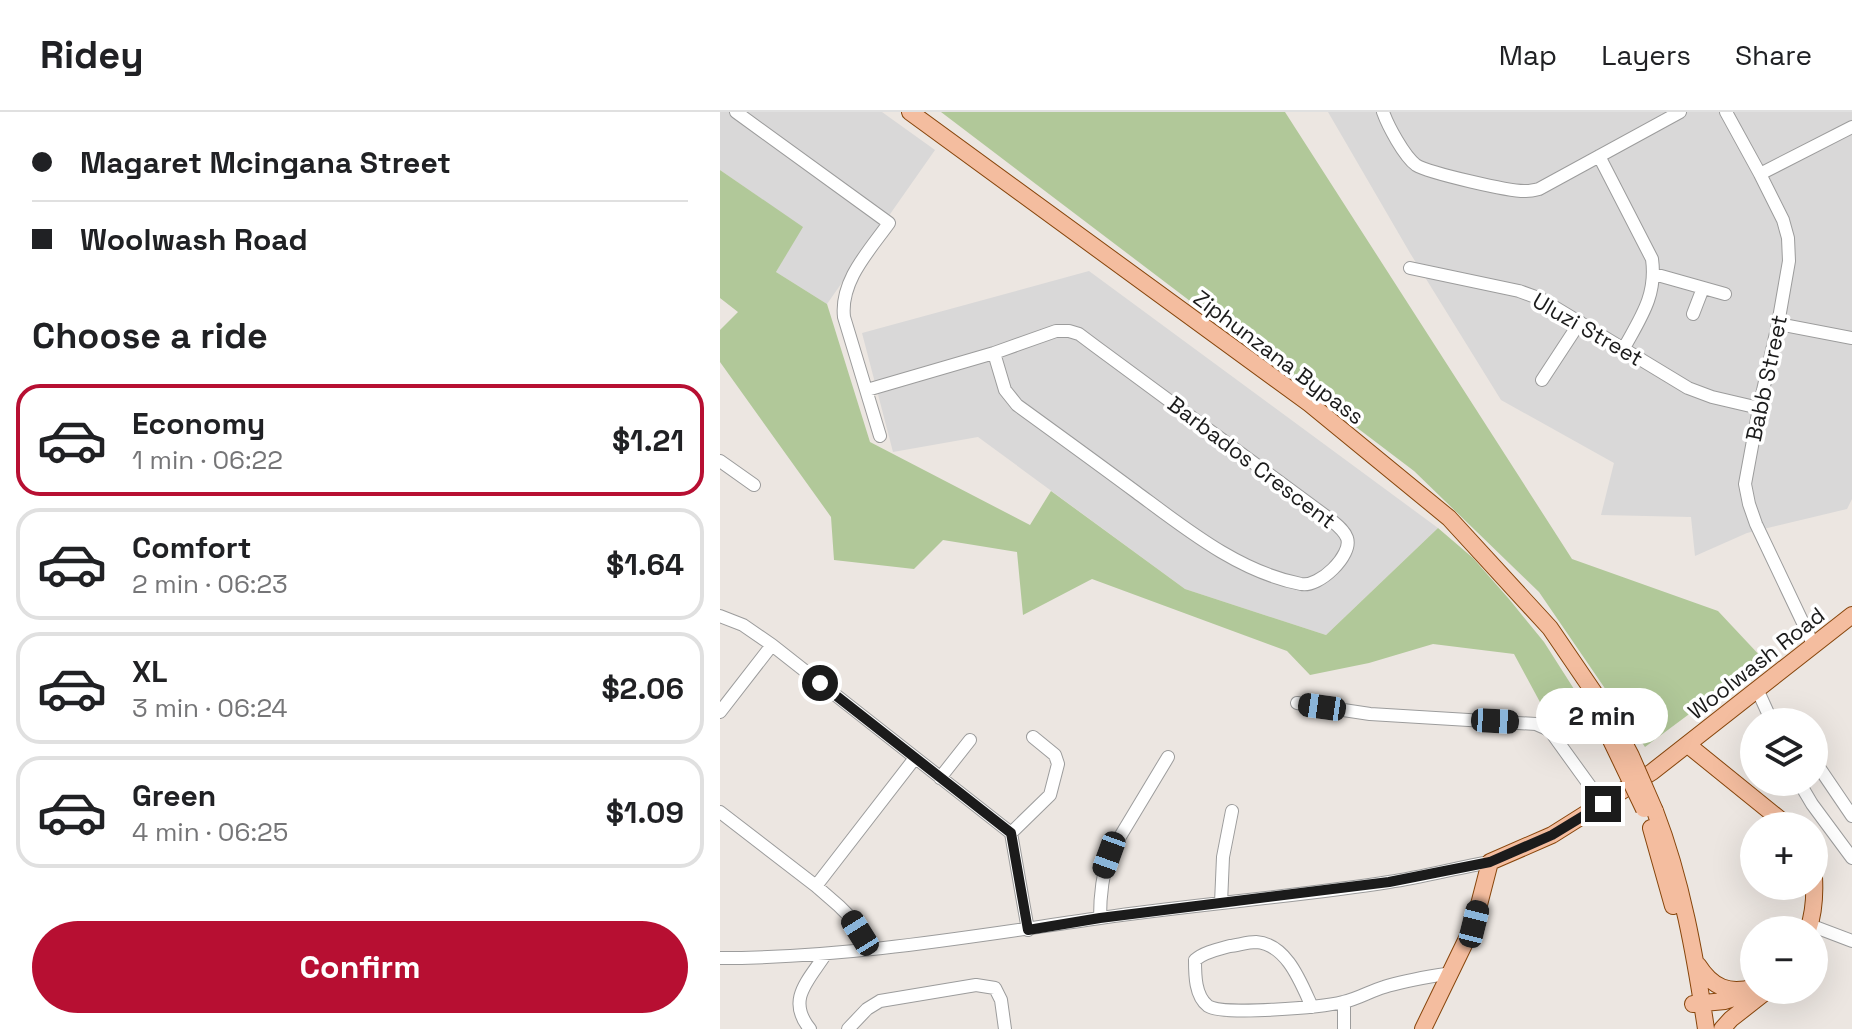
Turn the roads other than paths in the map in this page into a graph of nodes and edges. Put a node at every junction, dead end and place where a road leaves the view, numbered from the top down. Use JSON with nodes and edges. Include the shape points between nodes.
{"nodes":[{"id":1,"x":736,"y":112,"type":"edge"},
{"id":2,"x":910,"y":112,"type":"edge"},
{"id":3,"x":1383,"y":112,"type":"edge"},
{"id":4,"x":1680,"y":112,"type":"edge"},
{"id":5,"x":1726,"y":112,"type":"edge"},
{"id":6,"x":1852,"y":127,"type":"edge"},
{"id":7,"x":1599,"y":156,"type":"junction"},
{"id":8,"x":1760,"y":174,"type":"junction"},
{"id":9,"x":1410,"y":268,"type":"dead end"},
{"id":10,"x":1654,"y":274,"type":"junction"},
{"id":11,"x":1703,"y":288,"type":"junction"},
{"id":12,"x":1725,"y":294,"type":"dead end"},
{"id":13,"x":1693,"y":314,"type":"dead end"},
{"id":14,"x":1580,"y":322,"type":"junction"},
{"id":15,"x":1778,"y":324,"type":"junction"},
{"id":16,"x":1852,"y":338,"type":"edge"},
{"id":17,"x":1624,"y":348,"type":"junction"},
{"id":18,"x":994,"y":353,"type":"junction"},
{"id":19,"x":1542,"y":380,"type":"dead end"},
{"id":20,"x":867,"y":390,"type":"junction"},
{"id":21,"x":1759,"y":408,"type":"junction"},
{"id":22,"x":880,"y":436,"type":"dead end"},
{"id":23,"x":720,"y":461,"type":"edge"},
{"id":24,"x":754,"y":485,"type":"dead end"},
{"id":25,"x":1852,"y":615,"type":"edge"},
{"id":26,"x":720,"y":616,"type":"edge"},
{"id":27,"x":1813,"y":644,"type":"junction"},
{"id":28,"x":772,"y":645,"type":"junction"},
{"id":29,"x":1757,"y":689,"type":"junction"},
{"id":30,"x":1297,"y":703,"type":"dead end"},
{"id":31,"x":1766,"y":708,"type":"edge"},
{"id":32,"x":720,"y":712,"type":"edge"},
{"id":33,"x":1033,"y":737,"type":"dead end"},
{"id":34,"x":970,"y":740,"type":"dead end"},
{"id":35,"x":1688,"y":745,"type":"junction"},
{"id":36,"x":1168,"y":757,"type":"dead end"},
{"id":37,"x":915,"y":758,"type":"junction"},
{"id":38,"x":940,"y":778,"type":"junction"},
{"id":39,"x":1828,"y":781,"type":"edge"},
{"id":40,"x":1807,"y":796,"type":"edge"},
{"id":41,"x":1603,"y":804,"type":"junction"},
{"id":42,"x":1232,"y":811,"type":"dead end"},
{"id":43,"x":720,"y":812,"type":"edge"},
{"id":44,"x":1771,"y":812,"type":"edge"},
{"id":45,"x":1650,"y":813,"type":"junction"},
{"id":46,"x":1852,"y":816,"type":"edge"},
{"id":47,"x":1011,"y":833,"type":"junction"},
{"id":48,"x":1852,"y":858,"type":"edge"},
{"id":49,"x":1490,"y":862,"type":"junction"},
{"id":50,"x":816,"y":886,"type":"junction"},
{"id":51,"x":1221,"y":903,"type":"junction"},
{"id":52,"x":1100,"y":918,"type":"junction"},
{"id":53,"x":1028,"y":930,"type":"junction"},
{"id":54,"x":1828,"y":933,"type":"edge"},
{"id":55,"x":1852,"y":941,"type":"edge"},
{"id":56,"x":1692,"y":948,"type":"junction"},
{"id":57,"x":867,"y":949,"type":"junction"},
{"id":58,"x":825,"y":955,"type":"junction"},
{"id":59,"x":720,"y":958,"type":"edge"},
{"id":60,"x":1451,"y":973,"type":"junction"},
{"id":61,"x":1740,"y":990,"type":"edge"},
{"id":62,"x":1740,"y":997,"type":"edge"},
{"id":63,"x":1344,"y":1002,"type":"junction"},
{"id":64,"x":1698,"y":1003,"type":"junction"},
{"id":65,"x":1750,"y":1004,"type":"edge"},
{"id":66,"x":1312,"y":1007,"type":"junction"},
{"id":67,"x":810,"y":1029,"type":"edge"},
{"id":68,"x":848,"y":1029,"type":"edge"},
{"id":69,"x":1005,"y":1029,"type":"edge"},
{"id":70,"x":1344,"y":1029,"type":"edge"},
{"id":71,"x":1423,"y":1029,"type":"edge"},
{"id":72,"x":1696,"y":1029,"type":"edge"},
{"id":73,"x":1706,"y":1029,"type":"edge"},
{"id":74,"x":1722,"y":1029,"type":"edge"}],
"edges":[{"from":1,"to":20,"type":"street","via":[[889,223],[855,272],[843,304]]},
{"from":2,"to":45,"type":"main road","name":"Ziphunzana Bypass","bridge":true,"via":[[1310,404],[1449,518],[1550,628],[1606,718]]},
{"from":3,"to":7,"type":"street","via":[[1414,164],[1507,189],[1539,189]]},
{"from":4,"to":7,"type":"street"},
{"from":5,"to":8,"type":"street","name":"Babb Street"},
{"from":6,"to":8,"type":"street"},
{"from":7,"to":10,"type":"street","via":[[1647,246]]},
{"from":8,"to":15,"type":"street","name":"Babb Street","via":[[1788,238]]},
{"from":9,"to":14,"type":"street","name":"Uluzi Street","via":[[1519,291]]},
{"from":10,"to":11,"type":"street"},
{"from":10,"to":17,"type":"street","via":[[1649,301]]},
{"from":11,"to":12,"type":"street"},
{"from":11,"to":13,"type":"street"},
{"from":14,"to":17,"type":"street","name":"Uluzi Street"},
{"from":14,"to":19,"type":"street"},
{"from":15,"to":16,"type":"street"},
{"from":15,"to":21,"type":"street","name":"Babb Street"},
{"from":17,"to":21,"type":"street","name":"Uluzi Street","via":[[1688,388]]},
{"from":18,"to":18,"type":"street","name":"Barbados Crescent","via":[[1056,331],[1079,334],[1331,520],[1344,532],[1348,548],[1323,578],[1304,585],[1228,557],[1017,405],[1005,390]]},
{"from":18,"to":20,"type":"street","name":"Barbados Crescent"},
{"from":20,"to":22,"type":"street"},
{"from":21,"to":27,"type":"street","name":"Babb Street","via":[[1745,484],[1749,504]]},
{"from":23,"to":24,"type":"street"},
{"from":25,"to":27,"type":"main road","name":"Woolwash Road"},
{"from":26,"to":28,"type":"street"},
{"from":27,"to":29,"type":"main road","name":"Woolwash Road"},
{"from":28,"to":32,"type":"street"},
{"from":28,"to":37,"type":"street"},
{"from":29,"to":31,"type":"street"},
{"from":29,"to":35,"type":"main road","name":"Woolwash Road"},
{"from":30,"to":41,"type":"street","via":[[1370,714],[1536,724],[1551,732]]},
{"from":33,"to":47,"type":"street","via":[[1058,764],[1050,795]]},
{"from":34,"to":38,"type":"street"},
{"from":35,"to":41,"type":"main road","name":"Woolwash Road"},
{"from":35,"to":44,"type":"main road","name":"Woolwash Road"},
{"from":36,"to":52,"type":"street","via":[[1109,855]]},
{"from":37,"to":38,"type":"street"},
{"from":37,"to":50,"type":"street"},
{"from":38,"to":47,"type":"street"},
{"from":39,"to":46,"type":"street"},
{"from":40,"to":48,"type":"street"},
{"from":41,"to":49,"type":"main road","name":"Woolwash Road","via":[[1552,835]]},
{"from":42,"to":51,"type":"street"},
{"from":43,"to":50,"type":"street"},
{"from":45,"to":56,"type":"main road","via":[[1668,845]]},
{"from":45,"to":64,"type":"main road"},
{"from":47,"to":53,"type":"street"},
{"from":49,"to":51,"type":"street","via":[[1389,882]]},
{"from":49,"to":60,"type":"main road","via":[[1474,924]]},
{"from":50,"to":57,"type":"street","via":[[851,918]]},
{"from":51,"to":52,"type":"street"},
{"from":52,"to":53,"type":"street"},
{"from":53,"to":57,"type":"street"},
{"from":54,"to":55,"type":"street"},
{"from":56,"to":61,"type":"main road","via":[[1712,983]]},
{"from":56,"to":64,"type":"main road"},
{"from":57,"to":58,"type":"street"},
{"from":58,"to":59,"type":"street"},
{"from":58,"to":67,"type":"street","via":[[798,1002]]},
{"from":60,"to":63,"type":"street"},
{"from":60,"to":71,"type":"main road"},
{"from":62,"to":64,"type":"main road"},
{"from":63,"to":66,"type":"street"},
{"from":63,"to":70,"type":"street"},
{"from":64,"to":72,"type":"main road"},
{"from":64,"to":73,"type":"main road"},
{"from":65,"to":74,"type":"main road"},
{"from":66,"to":66,"type":"street","via":[[1216,1010],[1202,1000],[1195,960],[1257,942],[1289,961]]},
{"from":68,"to":69,"type":"street","via":[[880,1001],[976,985],[999,993]]}]}
